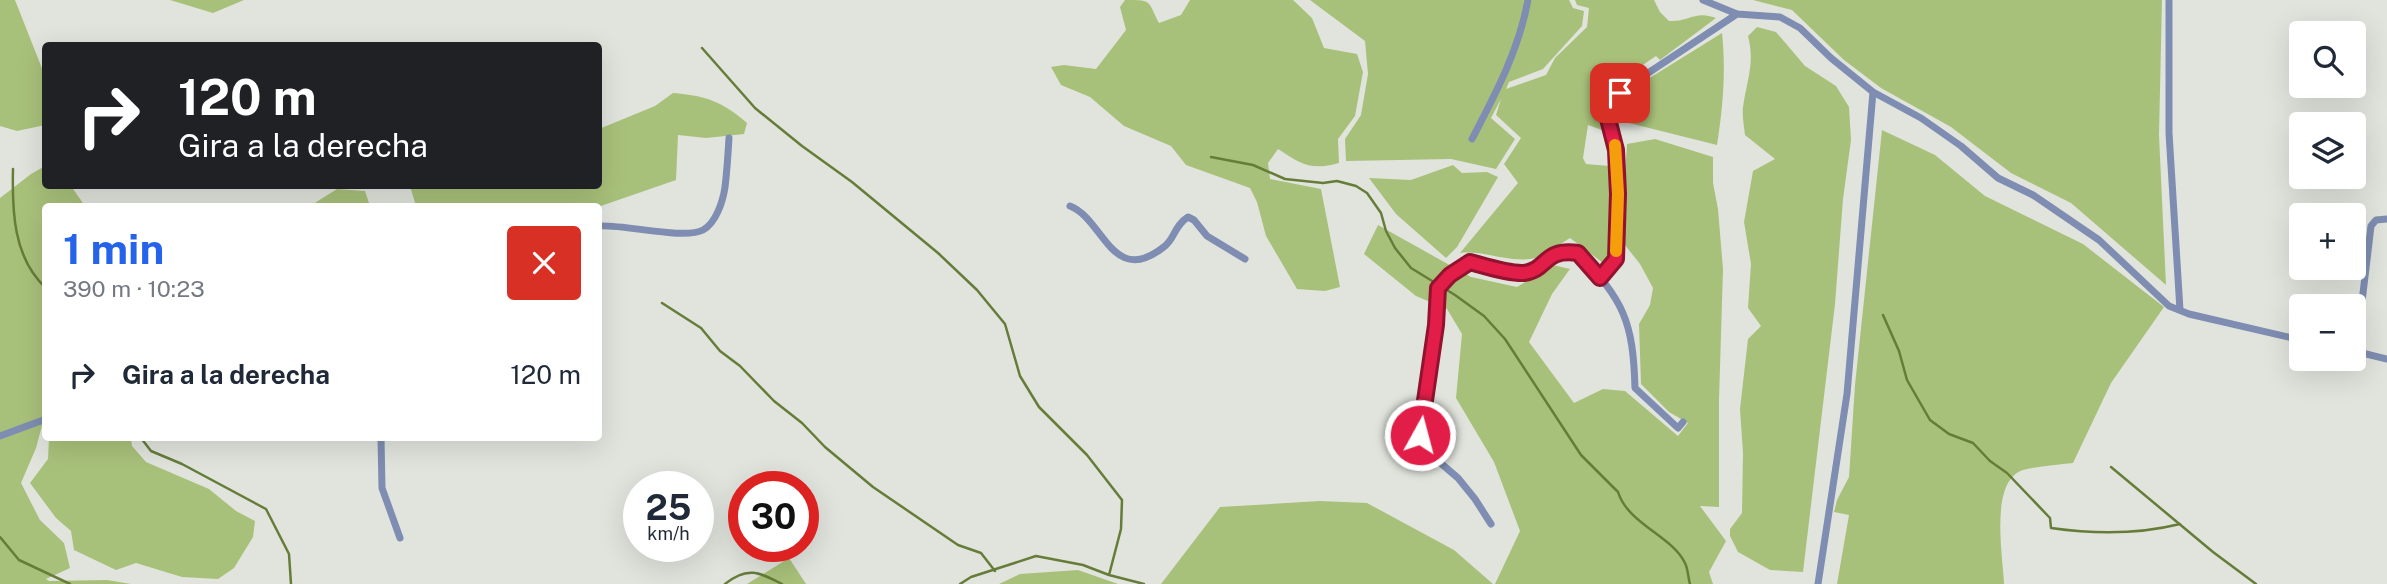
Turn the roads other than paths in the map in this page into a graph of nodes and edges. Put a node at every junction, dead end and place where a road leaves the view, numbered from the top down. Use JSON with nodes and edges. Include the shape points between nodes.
{"nodes":[{"id":1,"x":1528,"y":0,"type":"edge"},
{"id":2,"x":1703,"y":0,"type":"edge"},
{"id":3,"x":2169,"y":0,"type":"edge"},
{"id":4,"x":1737,"y":14,"type":"junction"},
{"id":5,"x":1873,"y":92,"type":"junction"},
{"id":6,"x":729,"y":138,"type":"dead end"},
{"id":7,"x":1472,"y":139,"type":"dead end"},
{"id":8,"x":1070,"y":206,"type":"dead end"},
{"id":9,"x":2387,"y":219,"type":"edge"},
{"id":10,"x":602,"y":226,"type":"edge"},
{"id":11,"x":1245,"y":259,"type":"dead end"},
{"id":12,"x":1600,"y":278,"type":"junction"},
{"id":13,"x":2362,"y":294,"type":"edge"},
{"id":14,"x":2179,"y":310,"type":"junction"},
{"id":15,"x":2289,"y":337,"type":"edge"},
{"id":16,"x":2366,"y":354,"type":"edge"},
{"id":17,"x":2387,"y":359,"type":"edge"},
{"id":18,"x":42,"y":420,"type":"edge"},
{"id":19,"x":1683,"y":422,"type":"dead end"},
{"id":20,"x":0,"y":436,"type":"edge"},
{"id":21,"x":381,"y":441,"type":"edge"},
{"id":22,"x":1491,"y":524,"type":"dead end"},
{"id":23,"x":400,"y":538,"type":"dead end"},
{"id":24,"x":1818,"y":584,"type":"edge"}],
"edges":[{"from":1,"to":7,"type":"street","via":[[1503,79]]},
{"from":2,"to":4,"type":"street"},
{"from":3,"to":14,"type":"street","via":[[2169,133]]},
{"from":4,"to":5,"type":"street","via":[[1780,17],[1800,28]]},
{"from":4,"to":12,"type":"street","via":[[1630,85],[1610,107],[1608,125],[1616,150],[1618,194],[1616,259]]},
{"from":5,"to":14,"type":"street","via":[[1921,118],[1998,178],[2033,195],[2099,240],[2169,306]]},
{"from":5,"to":24,"type":"street","via":[[1847,394]]},
{"from":6,"to":10,"type":"street","via":[[722,199],[703,230],[682,233]]},
{"from":8,"to":11,"type":"street","via":[[1081,210],[1108,246],[1123,257],[1141,259],[1166,245],[1188,217],[1207,236]]},
{"from":9,"to":13,"type":"street","via":[[2371,226]]},
{"from":12,"to":19,"type":"street","via":[[1630,330],[1635,388],[1670,423],[1678,428]]},
{"from":12,"to":22,"type":"street","via":[[1578,253],[1564,251],[1524,273],[1470,262],[1438,288],[1420,435]]},
{"from":14,"to":15,"type":"street"},
{"from":16,"to":17,"type":"street"},
{"from":18,"to":20,"type":"street"},
{"from":21,"to":23,"type":"street","via":[[382,488]]}]}
